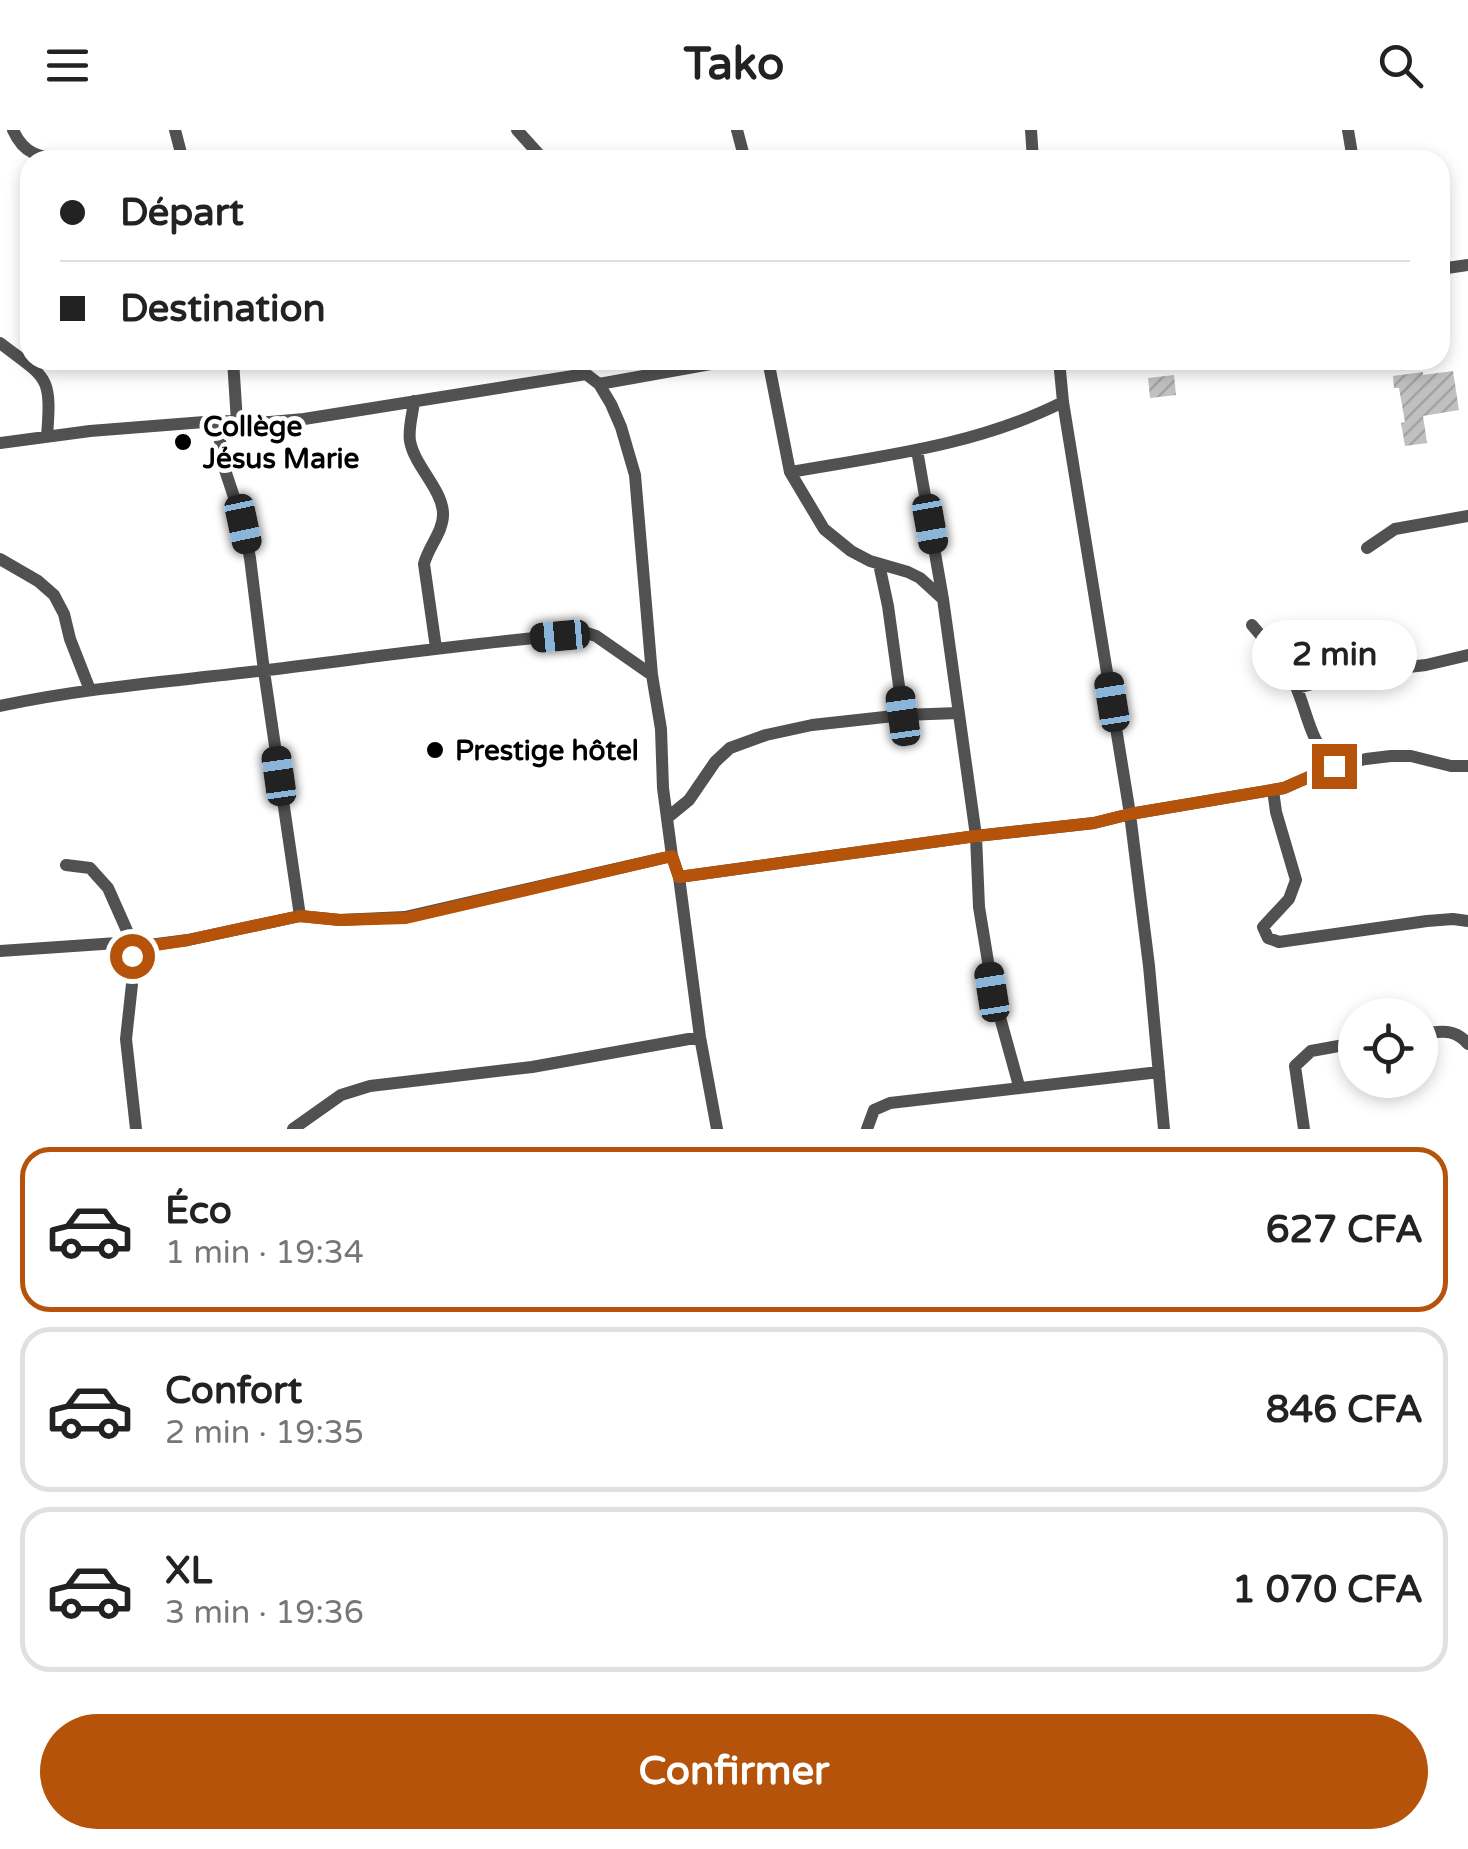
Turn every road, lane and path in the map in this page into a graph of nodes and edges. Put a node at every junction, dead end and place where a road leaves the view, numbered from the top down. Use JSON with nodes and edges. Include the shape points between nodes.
{"nodes":[{"id":1,"x":13,"y":130,"type":"edge"},
{"id":2,"x":517,"y":130,"type":"edge"},
{"id":3,"x":28,"y":150,"type":"edge"},
{"id":4,"x":535,"y":150,"type":"edge"},
{"id":5,"x":0,"y":343,"type":"edge"},
{"id":6,"x":20,"y":358,"type":"edge"},
{"id":7,"x":35,"y":370,"type":"edge"},
{"id":8,"x":233,"y":370,"type":"edge"},
{"id":9,"x":569,"y":370,"type":"edge"},
{"id":10,"x":587,"y":370,"type":"edge"},
{"id":11,"x":677,"y":370,"type":"edge"},
{"id":12,"x":770,"y":370,"type":"edge"},
{"id":13,"x":1060,"y":370,"type":"edge"},
{"id":14,"x":599,"y":384,"type":"junction"},
{"id":15,"x":414,"y":401,"type":"junction"},
{"id":16,"x":1063,"y":402,"type":"junction"},
{"id":17,"x":218,"y":421,"type":"junction"},
{"id":18,"x":236,"y":422,"type":"junction"},
{"id":19,"x":47,"y":436,"type":"junction"},
{"id":20,"x":0,"y":443,"type":"edge"},
{"id":21,"x":917,"y":450,"type":"junction"},
{"id":22,"x":790,"y":472,"type":"junction"},
{"id":23,"x":1468,"y":516,"type":"edge"},
{"id":24,"x":1368,"y":548,"type":"dead end"},
{"id":25,"x":0,"y":558,"type":"edge"},
{"id":26,"x":879,"y":564,"type":"junction"},
{"id":27,"x":943,"y":599,"type":"junction"},
{"id":28,"x":1252,"y":625,"type":"dead end"},
{"id":29,"x":436,"y":648,"type":"junction"},
{"id":30,"x":1468,"y":654,"type":"edge"},
{"id":31,"x":264,"y":671,"type":"junction"},
{"id":32,"x":652,"y":675,"type":"junction"},
{"id":33,"x":1297,"y":688,"type":"junction"},
{"id":34,"x":90,"y":690,"type":"junction"},
{"id":35,"x":0,"y":706,"type":"edge"},
{"id":36,"x":958,"y":712,"type":"junction"},
{"id":37,"x":903,"y":716,"type":"junction"},
{"id":38,"x":1334,"y":766,"type":"junction"},
{"id":39,"x":1468,"y":766,"type":"edge"},
{"id":40,"x":1273,"y":790,"type":"junction"},
{"id":41,"x":1130,"y":814,"type":"junction"},
{"id":42,"x":667,"y":818,"type":"junction"},
{"id":43,"x":976,"y":836,"type":"junction"},
{"id":44,"x":672,"y":856,"type":"junction"},
{"id":45,"x":66,"y":865,"type":"dead end"},
{"id":46,"x":679,"y":877,"type":"junction"},
{"id":47,"x":300,"y":916,"type":"junction"},
{"id":48,"x":1468,"y":921,"type":"edge"},
{"id":49,"x":132,"y":942,"type":"junction"},
{"id":50,"x":0,"y":951,"type":"edge"},
{"id":51,"x":1438,"y":1032,"type":"edge"},
{"id":52,"x":700,"y":1037,"type":"junction"},
{"id":53,"x":1468,"y":1044,"type":"edge"},
{"id":54,"x":1338,"y":1046,"type":"edge"},
{"id":55,"x":1159,"y":1072,"type":"junction"},
{"id":56,"x":1019,"y":1086,"type":"junction"},
{"id":57,"x":136,"y":1129,"type":"edge"},
{"id":58,"x":293,"y":1129,"type":"edge"},
{"id":59,"x":717,"y":1129,"type":"edge"},
{"id":60,"x":867,"y":1129,"type":"edge"},
{"id":61,"x":1164,"y":1129,"type":"edge"},
{"id":62,"x":1304,"y":1129,"type":"edge"}],
"edges":[{"from":1,"to":3,"type":"street"},
{"from":2,"to":4,"type":"street"},
{"from":5,"to":6,"type":"street"},
{"from":7,"to":19,"type":"street","via":[[50,402]]},
{"from":8,"to":18,"type":"street"},
{"from":9,"to":15,"type":"street"},
{"from":10,"to":14,"type":"street"},
{"from":11,"to":14,"type":"street"},
{"from":12,"to":22,"type":"street"},
{"from":13,"to":16,"type":"street"},
{"from":14,"to":32,"type":"street","via":[[635,475]]},
{"from":15,"to":18,"type":"street"},
{"from":15,"to":29,"type":"street","via":[[411,444],[444,515],[424,564]]},
{"from":16,"to":21,"type":"street","via":[[1000,430]]},
{"from":16,"to":41,"type":"street"},
{"from":17,"to":18,"type":"street"},
{"from":17,"to":19,"type":"street"},
{"from":17,"to":31,"type":"street","via":[[250,558]]},
{"from":19,"to":20,"type":"street"},
{"from":21,"to":22,"type":"street"},
{"from":21,"to":27,"type":"street"},
{"from":22,"to":26,"type":"street","via":[[824,528]]},
{"from":23,"to":24,"type":"street","via":[[1395,529]]},
{"from":25,"to":34,"type":"street","via":[[54,595]]},
{"from":26,"to":27,"type":"street","via":[[920,578]]},
{"from":26,"to":37,"type":"street"},
{"from":27,"to":36,"type":"street"},
{"from":28,"to":33,"type":"street"},
{"from":29,"to":31,"type":"street"},
{"from":29,"to":32,"type":"street","via":[[588,634]]},
{"from":30,"to":33,"type":"street"},
{"from":31,"to":34,"type":"street"},
{"from":31,"to":47,"type":"street"},
{"from":32,"to":42,"type":"street"},
{"from":33,"to":38,"type":"street","via":[[1311,733]]},
{"from":34,"to":35,"type":"street"},
{"from":36,"to":37,"type":"street"},
{"from":36,"to":43,"type":"street"},
{"from":37,"to":42,"type":"street","via":[[812,725],[730,748]]},
{"from":38,"to":39,"type":"street","via":[[1391,756]]},
{"from":38,"to":40,"type":"street"},
{"from":40,"to":41,"type":"street"},
{"from":40,"to":48,"type":"street","via":[[1296,880],[1263,927],[1268,938]]},
{"from":41,"to":43,"type":"street"},
{"from":41,"to":55,"type":"street"},
{"from":42,"to":44,"type":"street"},
{"from":43,"to":46,"type":"street"},
{"from":43,"to":56,"type":"street","via":[[992,992]]},
{"from":44,"to":46,"type":"street"},
{"from":44,"to":47,"type":"street","via":[[406,918]]},
{"from":45,"to":49,"type":"street","via":[[90,868],[108,888]]},
{"from":46,"to":52,"type":"street"},
{"from":47,"to":49,"type":"street","via":[[188,940]]},
{"from":49,"to":50,"type":"street"},
{"from":49,"to":57,"type":"street","via":[[126,1039]]},
{"from":51,"to":53,"type":"street","via":[[1459,1034]]},
{"from":52,"to":58,"type":"street","via":[[370,1086],[341,1095]]},
{"from":52,"to":59,"type":"street"},
{"from":54,"to":62,"type":"street","via":[[1311,1051],[1294,1066]]},
{"from":55,"to":56,"type":"street"},
{"from":55,"to":61,"type":"street"},
{"from":56,"to":60,"type":"street","via":[[890,1103],[874,1110]]}]}
